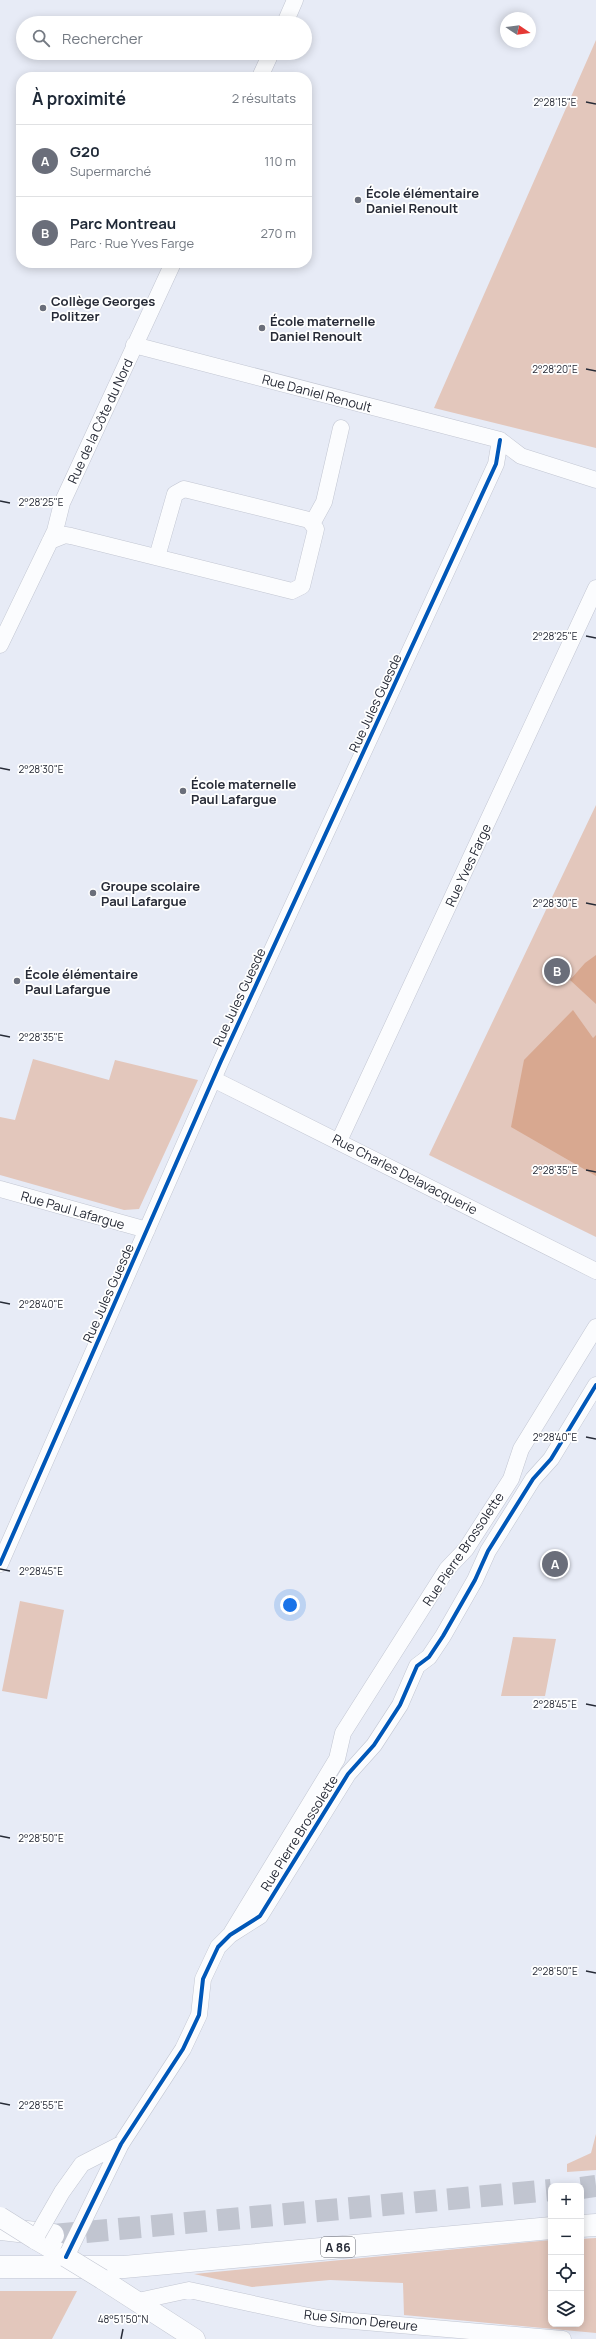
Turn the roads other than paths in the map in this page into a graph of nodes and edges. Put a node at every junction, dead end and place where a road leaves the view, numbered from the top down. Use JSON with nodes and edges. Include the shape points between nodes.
{"nodes":[{"id":1,"x":296,"y":0,"type":"edge"},
{"id":2,"x":288,"y":16,"type":"edge"},
{"id":3,"x":268,"y":60,"type":"edge"},
{"id":4,"x":262,"y":72,"type":"edge"},
{"id":5,"x":171,"y":268,"type":"edge"},
{"id":6,"x":134,"y":345,"type":"junction"},
{"id":7,"x":341,"y":428,"type":"dead end"},
{"id":8,"x":500,"y":440,"type":"junction"},
{"id":9,"x":596,"y":480,"type":"edge"},
{"id":10,"x":312,"y":524,"type":"junction"},
{"id":11,"x":50,"y":542,"type":"junction"},
{"id":12,"x":157,"y":557,"type":"junction"},
{"id":13,"x":596,"y":588,"type":"edge"},
{"id":14,"x":5,"y":621,"type":"edge"},
{"id":15,"x":0,"y":645,"type":"edge"},
{"id":16,"x":213,"y":1079,"type":"junction"},
{"id":17,"x":339,"y":1141,"type":"junction"},
{"id":18,"x":0,"y":1189,"type":"edge"},
{"id":19,"x":147,"y":1230,"type":"junction"},
{"id":20,"x":596,"y":1271,"type":"edge"},
{"id":21,"x":596,"y":1326,"type":"edge"},
{"id":22,"x":596,"y":1385,"type":"edge"},
{"id":23,"x":0,"y":1564,"type":"edge"},
{"id":24,"x":400,"y":1645,"type":"junction"},
{"id":25,"x":417,"y":1666,"type":"junction"},
{"id":26,"x":230,"y":1935,"type":"junction"},
{"id":27,"x":121,"y":2144,"type":"junction"},
{"id":28,"x":0,"y":2216,"type":"edge"},
{"id":29,"x":596,"y":2225,"type":"edge"},
{"id":30,"x":584,"y":2226,"type":"edge"},
{"id":31,"x":548,"y":2228,"type":"edge"},
{"id":32,"x":0,"y":2229,"type":"edge"},
{"id":33,"x":0,"y":2236,"type":"edge"},
{"id":34,"x":44,"y":2237,"type":"junction"},
{"id":35,"x":66,"y":2257,"type":"junction"},
{"id":36,"x":0,"y":2267,"type":"edge"},
{"id":37,"x":138,"y":2301,"type":"junction"},
{"id":38,"x":195,"y":2339,"type":"edge"},
{"id":39,"x":563,"y":2339,"type":"edge"}],
"edges":[{"from":1,"to":2,"type":"street"},
{"from":3,"to":4,"type":"street"},
{"from":5,"to":6,"type":"street","name":"Rue de la Côte du Nord"},
{"from":6,"to":8,"type":"street","name":"Rue Daniel Renoult"},
{"from":6,"to":11,"type":"street","name":"Rue de la Côte du Nord","via":[[62,503]]},
{"from":7,"to":10,"type":"street","via":[[324,502]]},
{"from":8,"to":9,"type":"street","via":[[521,456]]},
{"from":8,"to":16,"type":"street","name":"Rue Jules Guesde","via":[[496,464]]},
{"from":10,"to":12,"type":"street","via":[[309,520],[184,489],[175,494]]},
{"from":10,"to":12,"type":"street","via":[[316,529],[302,586],[292,591]]},
{"from":11,"to":12,"type":"street","via":[[64,535]]},
{"from":11,"to":14,"type":"street","name":"Rue de la Côte du Nord"},
{"from":13,"to":17,"type":"street","name":"Rue Yves Farge"},
{"from":14,"to":15,"type":"street","name":"Rue de la Côte du Nord"},
{"from":16,"to":17,"type":"street","name":"Rue Charles Delavacquerie"},
{"from":16,"to":19,"type":"street","name":"Rue Jules Guesde"},
{"from":17,"to":20,"type":"street","name":"Rue Charles Delavacquerie"},
{"from":18,"to":19,"type":"street","name":"Rue Paul Lafargue"},
{"from":19,"to":23,"type":"street","name":"Rue Jules Guesde"},
{"from":21,"to":24,"type":"street","name":"Rue Pierre Brossolette","via":[[521,1450],[511,1479],[466,1549],[447,1569]]},
{"from":22,"to":25,"type":"street","name":"Rue Pierre Brossolette","via":[[551,1458],[533,1479],[488,1551],[475,1580],[443,1636],[438,1658],[432,1664]]},
{"from":24,"to":25,"type":"street","via":[[403,1656]]},
{"from":24,"to":26,"type":"street","name":"Rue Pierre Brossolette","via":[[343,1734],[337,1759]]},
{"from":25,"to":26,"type":"street","name":"Rue Pierre Brossolette","via":[[407,1692],[374,1746],[348,1774],[260,1916]]},
{"from":26,"to":27,"type":"street","name":"Rue Pierre Brossolette","via":[[210,1960],[203,1979],[199,2015],[183,2049]]},
{"from":27,"to":34,"type":"street","name":"Rue Pierre Brossolette","bridge":true,"via":[[82,2164],[62,2192]]},
{"from":27,"to":35,"type":"street","name":"Rue Pierre Brossolette","bridge":true},
{"from":28,"to":34,"type":"street","bridge":true},
{"from":29,"to":30,"type":"highway"},
{"from":31,"to":36,"type":"highway","number":"A 86","via":[[124,2267]]},
{"from":32,"to":34,"type":"highway"},
{"from":33,"to":34,"type":"highway"},
{"from":34,"to":35,"type":"street"},
{"from":35,"to":37,"type":"street","bridge":true},
{"from":37,"to":38,"type":"street"},
{"from":37,"to":39,"type":"street","name":"Rue Simon Dereure","via":[[188,2290],[318,2318]]}]}
